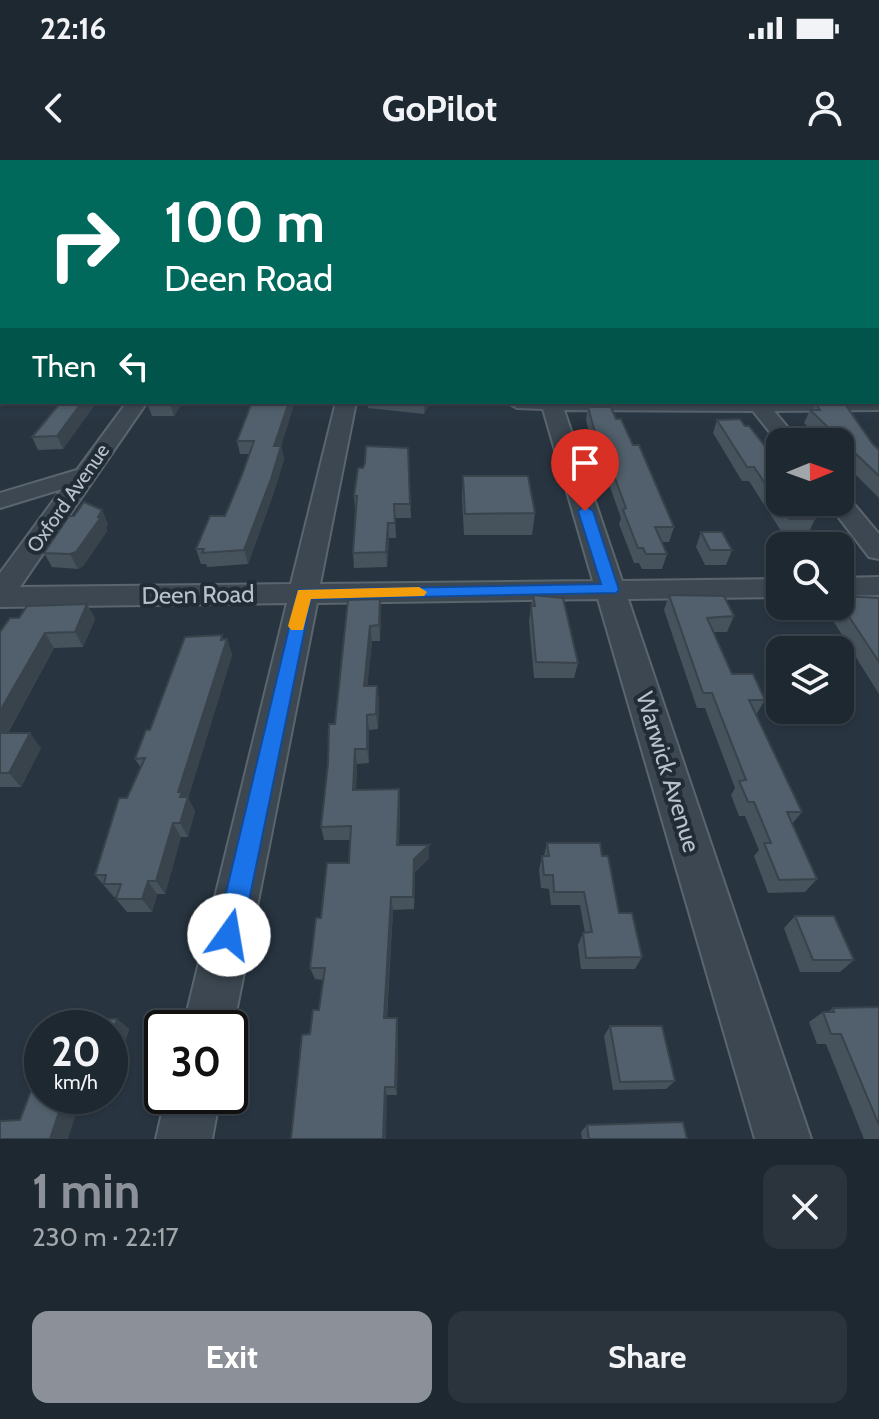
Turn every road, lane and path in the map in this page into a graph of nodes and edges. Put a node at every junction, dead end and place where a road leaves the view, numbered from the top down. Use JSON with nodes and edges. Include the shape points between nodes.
{"nodes":[{"id":1,"x":136,"y":404,"type":"edge"},
{"id":2,"x":346,"y":404,"type":"edge"},
{"id":3,"x":535,"y":404,"type":"edge"},
{"id":4,"x":758,"y":404,"type":"edge"},
{"id":5,"x":879,"y":404,"type":"edge"},
{"id":6,"x":778,"y":428,"type":"edge"},
{"id":7,"x":84,"y":475,"type":"junction"},
{"id":8,"x":0,"y":501,"type":"edge"},
{"id":9,"x":850,"y":516,"type":"edge"},
{"id":10,"x":879,"y":551,"type":"edge"},
{"id":11,"x":879,"y":586,"type":"edge"},
{"id":12,"x":854,"y":587,"type":"edge"},
{"id":13,"x":766,"y":588,"type":"edge"},
{"id":14,"x":610,"y":590,"type":"junction"},
{"id":15,"x":304,"y":594,"type":"junction"},
{"id":16,"x":0,"y":596,"type":"edge"},
{"id":17,"x":212,"y":1010,"type":"edge"},
{"id":18,"x":189,"y":1114,"type":"edge"},
{"id":19,"x":184,"y":1139,"type":"edge"},
{"id":20,"x":783,"y":1139,"type":"edge"}],
"edges":[{"from":1,"to":7,"type":"street","name":"Oxford Avenue"},
{"from":2,"to":15,"type":"street"},
{"from":3,"to":4,"type":"street"},
{"from":3,"to":14,"type":"street","name":"Warwick Avenue"},
{"from":4,"to":5,"type":"street"},
{"from":4,"to":6,"type":"street"},
{"from":7,"to":8,"type":"street"},
{"from":7,"to":16,"type":"street","name":"Oxford Avenue"},
{"from":9,"to":10,"type":"street"},
{"from":11,"to":12,"type":"street"},
{"from":13,"to":14,"type":"street","name":"Deen Road"},
{"from":14,"to":15,"type":"street","name":"Deen Road"},
{"from":14,"to":20,"type":"street","name":"Warwick Avenue"},
{"from":15,"to":16,"type":"street","name":"Deen Road"},
{"from":15,"to":17,"type":"street"},
{"from":18,"to":19,"type":"street"}]}
